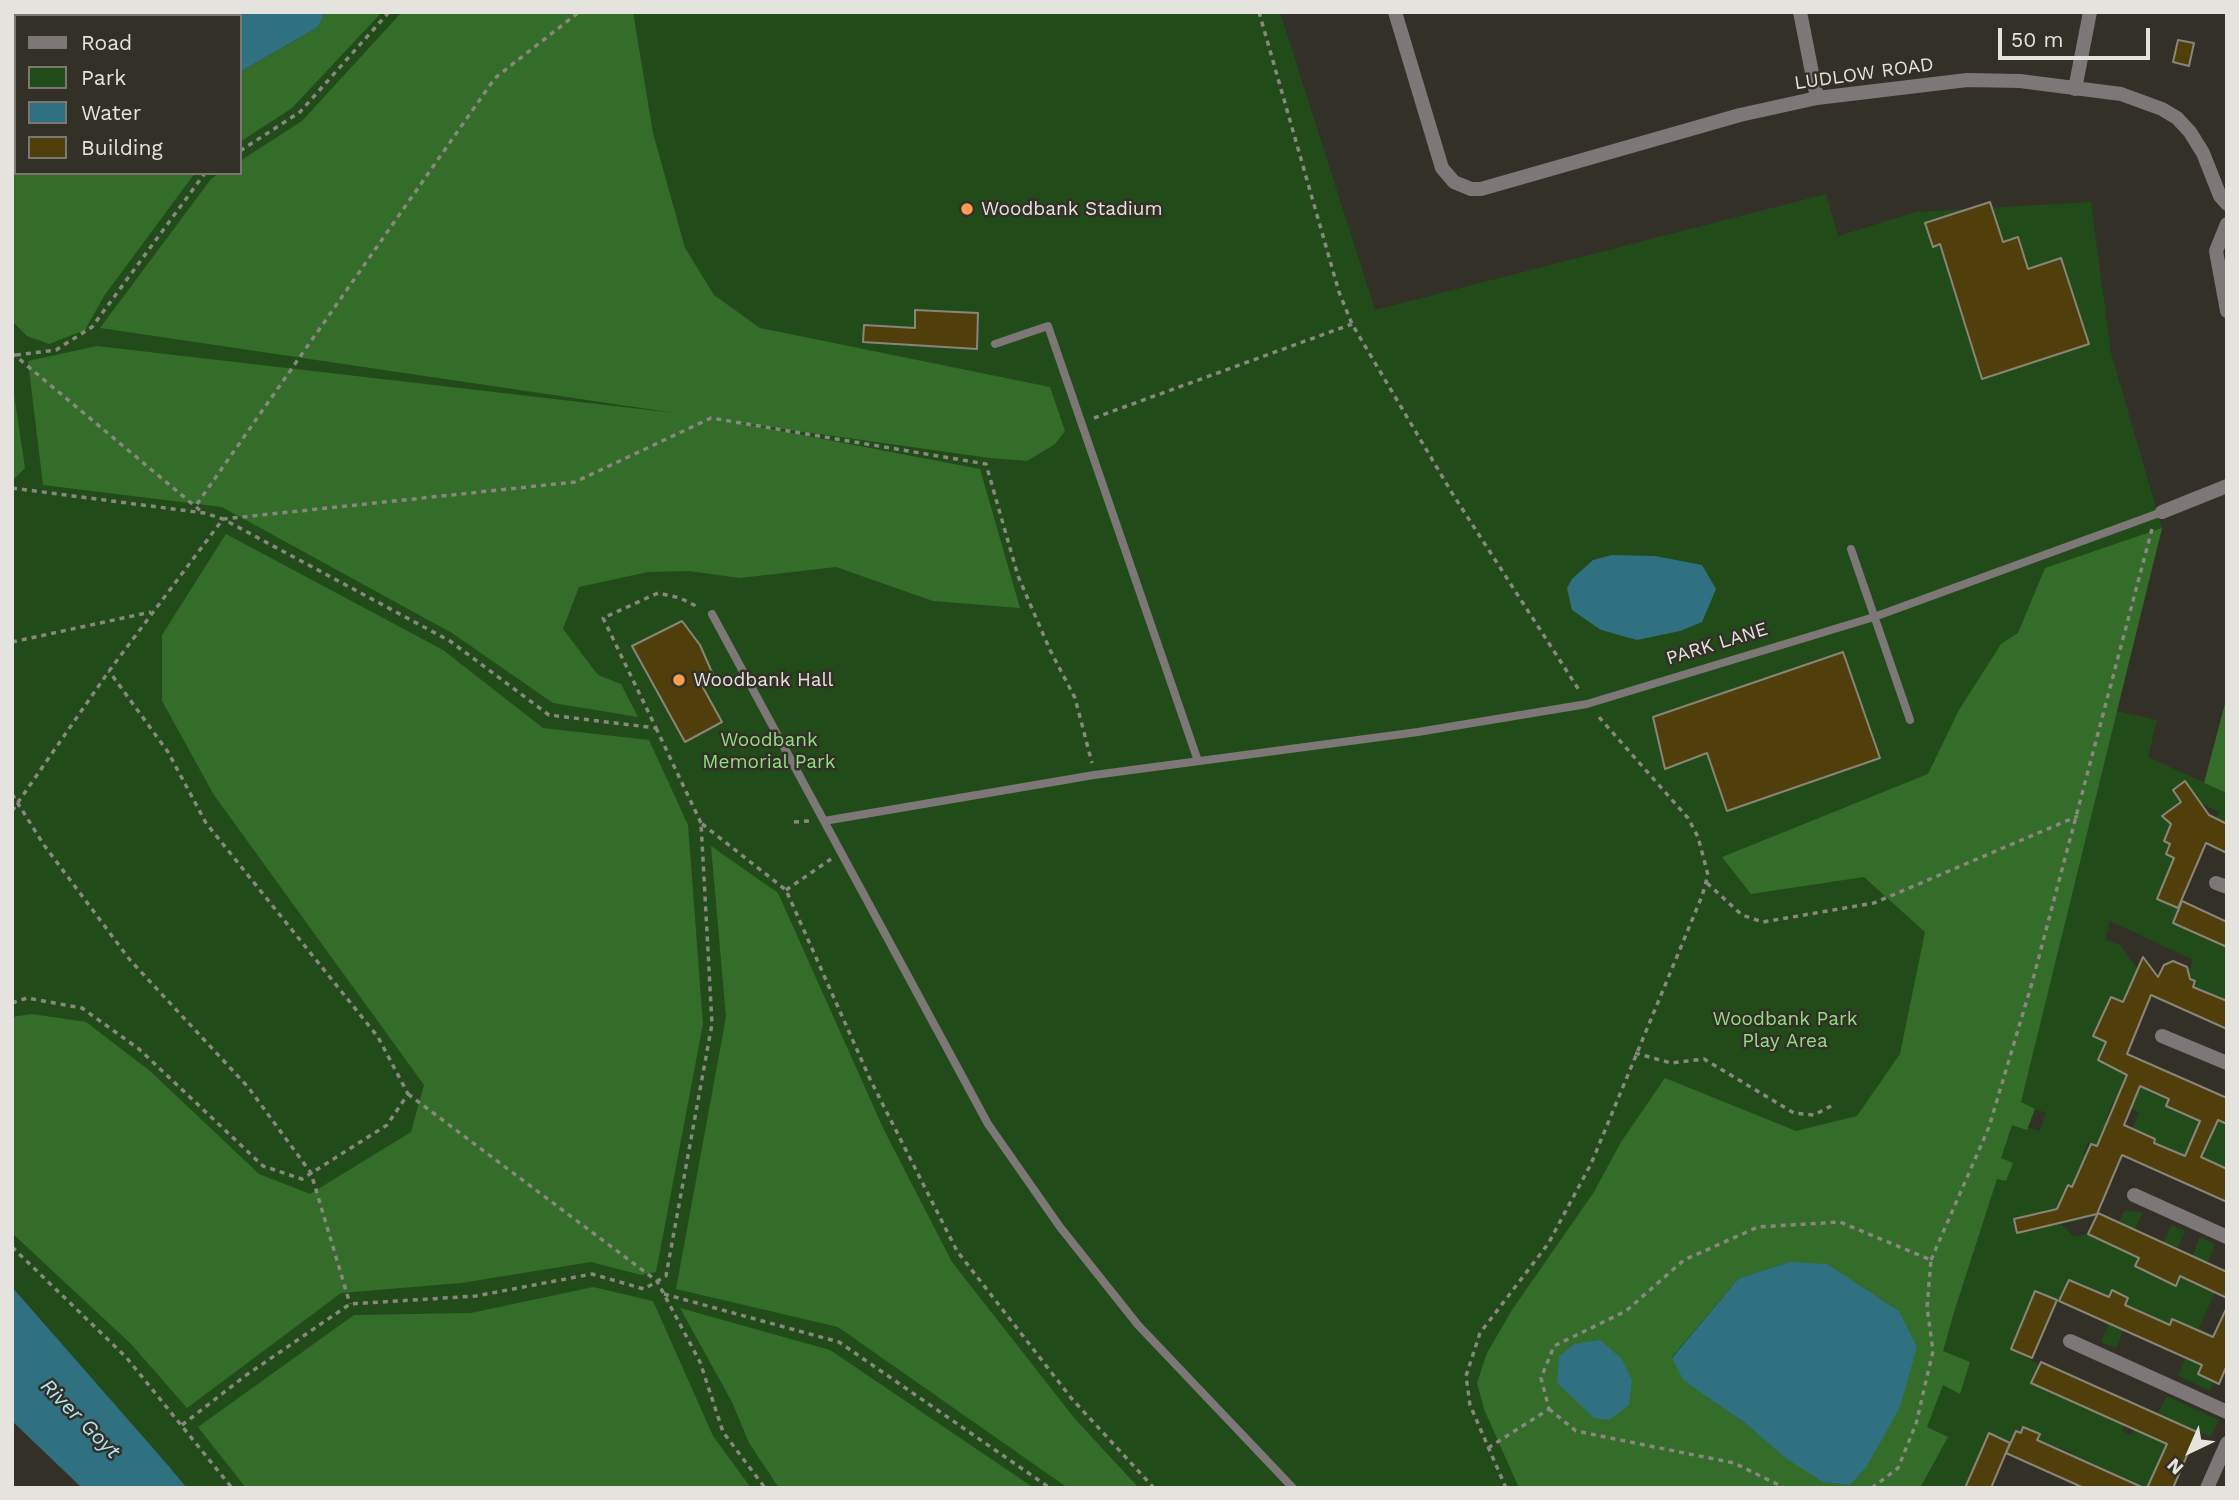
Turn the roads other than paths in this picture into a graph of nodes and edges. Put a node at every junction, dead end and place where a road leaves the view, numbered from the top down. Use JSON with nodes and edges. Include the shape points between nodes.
{"nodes":[{"id":1,"x":1395,"y":12,"type":"edge"},
{"id":2,"x":1800,"y":12,"type":"edge"},
{"id":3,"x":2090,"y":12,"type":"edge"},
{"id":4,"x":2075,"y":89,"type":"junction"},
{"id":5,"x":1817,"y":98,"type":"junction"},
{"id":6,"x":2227,"y":204,"type":"edge"},
{"id":7,"x":2227,"y":224,"type":"edge"},
{"id":8,"x":2227,"y":311,"type":"edge"},
{"id":9,"x":995,"y":344,"type":"dead end"},
{"id":10,"x":2227,"y":486,"type":"edge"},
{"id":11,"x":2159,"y":513,"type":"joint"},
{"id":12,"x":1851,"y":549,"type":"dead end"},
{"id":13,"x":712,"y":614,"type":"road end"},
{"id":14,"x":1874,"y":617,"type":"junction"},
{"id":15,"x":1910,"y":720,"type":"dead end"},
{"id":16,"x":1198,"y":761,"type":"junction"},
{"id":17,"x":824,"y":821,"type":"junction"},
{"id":18,"x":2162,"y":1036,"type":"dead end"},
{"id":19,"x":2227,"y":1063,"type":"edge"},
{"id":20,"x":2134,"y":1195,"type":"dead end"},
{"id":21,"x":2227,"y":1237,"type":"edge"},
{"id":22,"x":2070,"y":1341,"type":"dead end"},
{"id":23,"x":2227,"y":1412,"type":"edge"},
{"id":24,"x":2227,"y":1443,"type":"edge"},
{"id":25,"x":1293,"y":1488,"type":"edge"},
{"id":26,"x":2207,"y":1488,"type":"edge"}],
"edges":[{"from":1,"to":5,"type":"street","name":"LUDLOW ROAD","via":[[1442,168],[1461,186],[1481,189],[1655,138]]},
{"from":2,"to":5,"type":"street"},
{"from":3,"to":4,"type":"street"},
{"from":4,"to":5,"type":"street","name":"LUDLOW ROAD","via":[[1966,80]]},
{"from":4,"to":6,"type":"street","name":"LUDLOW ROAD","via":[[2121,94],[2177,118],[2203,153]]},
{"from":7,"to":8,"type":"street","via":[[2216,251]]},
{"from":9,"to":16,"type":"lane","via":[[1048,326]]},
{"from":10,"to":11,"type":"street","name":"PARK LANE"},
{"from":11,"to":14,"type":"lane","name":"PARK LANE"},
{"from":12,"to":14,"type":"lane"},
{"from":13,"to":17,"type":"lane"},
{"from":14,"to":15,"type":"lane"},
{"from":14,"to":16,"type":"lane","name":"PARK LANE","via":[[1587,704]]},
{"from":16,"to":17,"type":"lane","name":"PARK LANE"},
{"from":17,"to":25,"type":"lane","via":[[988,1124],[1060,1227],[1138,1325]]},
{"from":18,"to":19,"type":"street"},
{"from":20,"to":21,"type":"street"},
{"from":22,"to":23,"type":"street"},
{"from":24,"to":26,"type":"street"}]}
